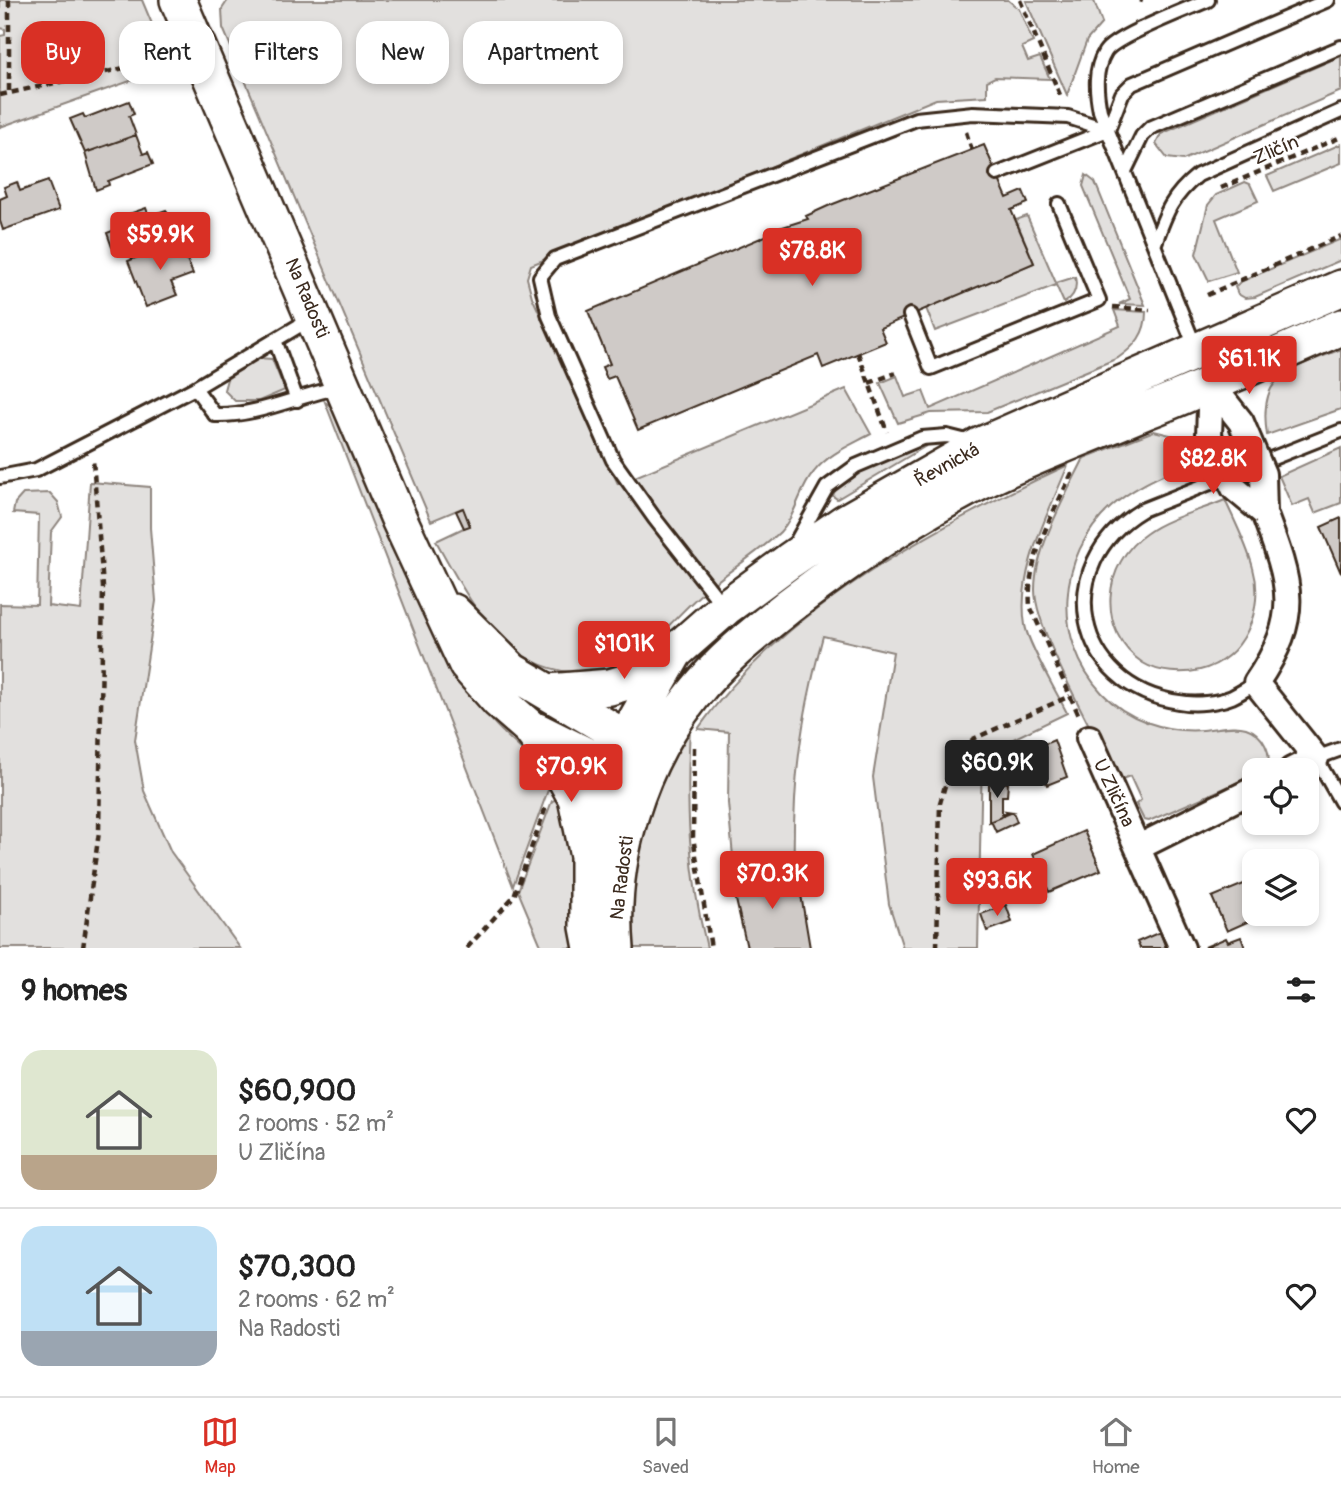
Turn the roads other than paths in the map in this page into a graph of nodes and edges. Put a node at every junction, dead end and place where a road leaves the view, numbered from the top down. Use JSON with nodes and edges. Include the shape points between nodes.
{"nodes":[{"id":1,"x":178,"y":0,"type":"edge"},
{"id":2,"x":1208,"y":0,"type":"edge"},
{"id":3,"x":1328,"y":0,"type":"edge"},
{"id":4,"x":1341,"y":47,"type":"edge"},
{"id":5,"x":1341,"y":111,"type":"edge"},
{"id":6,"x":1108,"y":130,"type":"junction"},
{"id":7,"x":1125,"y":171,"type":"junction"},
{"id":8,"x":997,"y":174,"type":"dead end"},
{"id":9,"x":1059,"y":204,"type":"dead end"},
{"id":10,"x":1155,"y":243,"type":"junction"},
{"id":11,"x":1341,"y":288,"type":"edge"},
{"id":12,"x":910,"y":315,"type":"dead end"},
{"id":13,"x":315,"y":316,"type":"junction"},
{"id":14,"x":1341,"y":327,"type":"edge"},
{"id":15,"x":275,"y":340,"type":"junction"},
{"id":16,"x":1204,"y":367,"type":"junction"},
{"id":17,"x":344,"y":386,"type":"junction"},
{"id":18,"x":195,"y":388,"type":"junction"},
{"id":19,"x":297,"y":400,"type":"junction"},
{"id":20,"x":1341,"y":431,"type":"edge"},
{"id":21,"x":0,"y":477,"type":"edge"},
{"id":22,"x":1264,"y":513,"type":"junction"},
{"id":23,"x":436,"y":596,"type":"junction"},
{"id":24,"x":725,"y":608,"type":"junction"},
{"id":25,"x":675,"y":652,"type":"junction"},
{"id":26,"x":1256,"y":683,"type":"junction"},
{"id":27,"x":549,"y":692,"type":"junction"},
{"id":28,"x":530,"y":728,"type":"junction"},
{"id":29,"x":1089,"y":738,"type":"road end"},
{"id":30,"x":1341,"y":750,"type":"edge"},
{"id":31,"x":619,"y":754,"type":"junction"},
{"id":32,"x":1317,"y":758,"type":"joint"},
{"id":33,"x":1319,"y":762,"type":"edge"},
{"id":34,"x":650,"y":764,"type":"junction"},
{"id":35,"x":1242,"y":796,"type":"edge"},
{"id":36,"x":1341,"y":802,"type":"edge"},
{"id":37,"x":1139,"y":847,"type":"junction"},
{"id":38,"x":588,"y":856,"type":"junction"},
{"id":39,"x":592,"y":948,"type":"edge"},
{"id":40,"x":616,"y":948,"type":"edge"},
{"id":41,"x":1182,"y":948,"type":"edge"}],
"edges":[{"from":1,"to":13,"type":"main road","name":"Na Radosti"},
{"from":2,"to":6,"type":"lane","via":[[1115,42],[1105,52],[1096,84]]},
{"from":3,"to":6,"type":"lane","via":[[1132,84],[1122,94]]},
{"from":4,"to":7,"type":"lane","via":[[1150,128]]},
{"from":5,"to":10,"type":"lane","via":[[1198,175],[1178,191]]},
{"from":6,"to":7,"type":"lane"},
{"from":6,"to":8,"type":"lane"},
{"from":6,"to":24,"type":"lane","via":[[1068,117],[973,113],[916,119],[555,259],[540,277],[549,316],[613,460]]},
{"from":7,"to":10,"type":"lane"},
{"from":9,"to":12,"type":"lane","via":[[1099,300],[931,368]]},
{"from":10,"to":16,"type":"lane"},
{"from":11,"to":16,"type":"main road","name":"Řevnická"},
{"from":13,"to":15,"type":"lane"},
{"from":13,"to":17,"type":"main road","name":"Na Radosti"},
{"from":14,"to":16,"type":"main road","name":"Řevnická"},
{"from":15,"to":18,"type":"lane"},
{"from":15,"to":19,"type":"lane"},
{"from":16,"to":22,"type":"street","bridge":true,"via":[[1241,422],[1263,474]]},
{"from":16,"to":22,"type":"street","bridge":true,"via":[[1211,441],[1234,488]]},
{"from":16,"to":24,"type":"main road","name":"Řevnická","via":[[981,445],[844,523]]},
{"from":16,"to":34,"type":"main road","name":"Řevnická","via":[[908,521],[832,573],[732,653],[693,694]]},
{"from":17,"to":19,"type":"lane"},
{"from":17,"to":23,"type":"main road","name":"Na Radosti"},
{"from":18,"to":19,"type":"lane","via":[[215,415],[241,416]]},
{"from":18,"to":21,"type":"lane","via":[[36,470]]},
{"from":20,"to":26,"type":"lane","via":[[1142,510],[1108,538],[1090,566],[1085,592],[1087,621],[1102,655],[1124,681],[1154,697],[1197,704],[1230,698]]},
{"from":22,"to":26,"type":"street","via":[[1286,569],[1288,596],[1280,639]]},
{"from":23,"to":27,"type":"main road","name":"Na Radosti","via":[[512,671]]},
{"from":23,"to":28,"type":"main road","name":"Na Radosti","via":[[467,665]]},
{"from":24,"to":25,"type":"main road","name":"Řevnická"},
{"from":25,"to":27,"type":"main road","via":[[627,682]]},
{"from":25,"to":31,"type":"main road","name":"Řevnická"},
{"from":26,"to":32,"type":"street"},
{"from":27,"to":31,"type":"main road","name":"Na Radosti"},
{"from":28,"to":31,"type":"main road"},
{"from":28,"to":38,"type":"main road","name":"Na Radosti","via":[[576,798]]},
{"from":29,"to":37,"type":"street","name":"U Zličína"},
{"from":30,"to":32,"type":"lane"},
{"from":31,"to":34,"type":"main road","name":"Na Radosti","via":[[638,748]]},
{"from":31,"to":38,"type":"main road","name":"Na Radosti"},
{"from":33,"to":36,"type":"lane"},
{"from":34,"to":40,"type":"main road","name":"Na Radosti","via":[[622,850]]},
{"from":35,"to":37,"type":"street","name":"U Zličína"},
{"from":37,"to":41,"type":"street","name":"U Zličína"},
{"from":38,"to":39,"type":"main road","name":"Na Radosti"}]}
